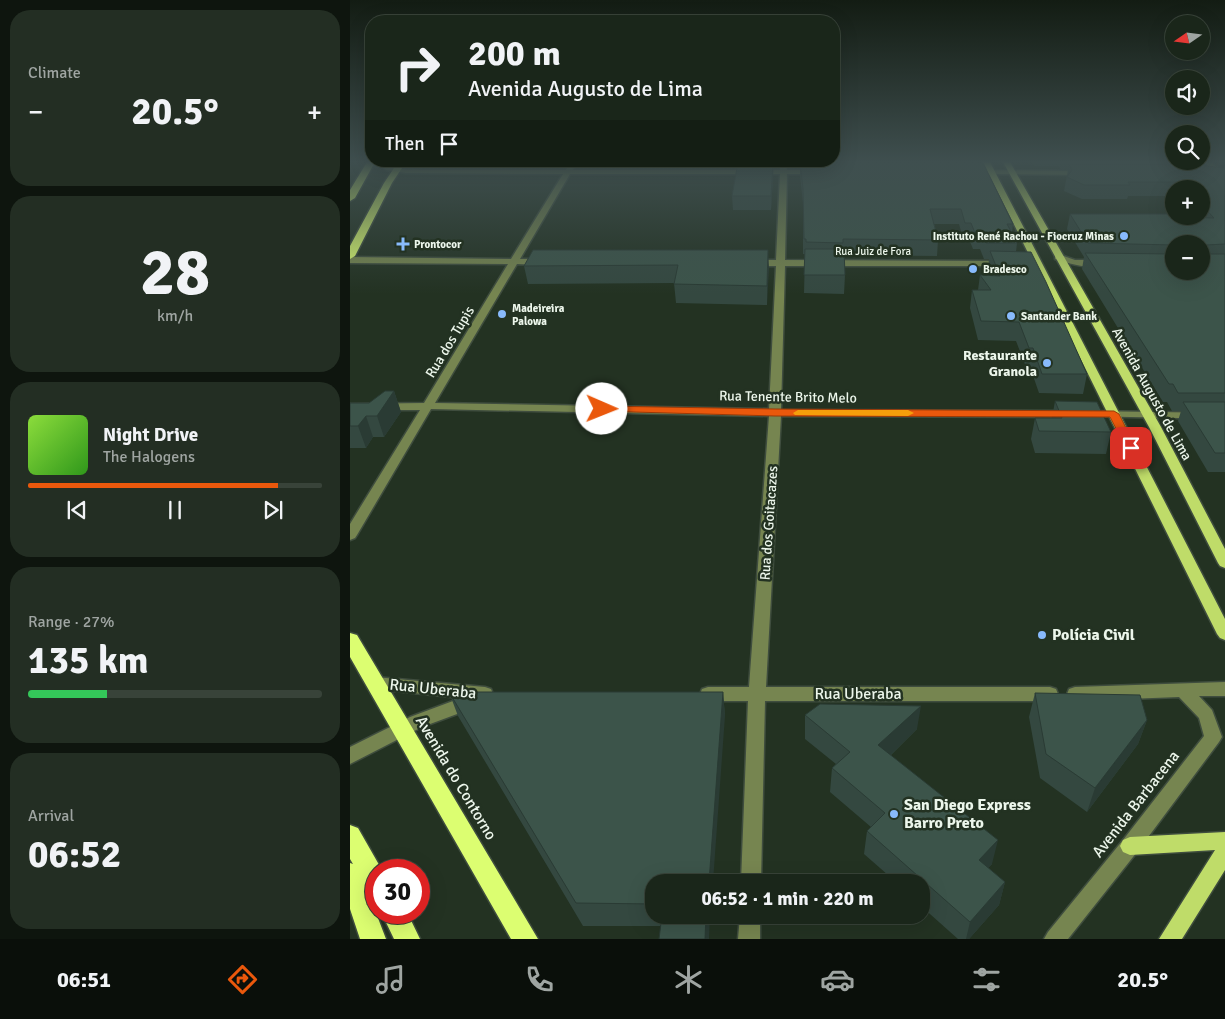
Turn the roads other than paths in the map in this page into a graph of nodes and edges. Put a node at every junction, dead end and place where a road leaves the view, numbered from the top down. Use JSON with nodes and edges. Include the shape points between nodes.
{"nodes":[{"id":1,"x":377,"y":206,"type":"edge"},
{"id":2,"x":548,"y":206,"type":"edge"},
{"id":3,"x":782,"y":206,"type":"edge"},
{"id":4,"x":1008,"y":206,"type":"edge"},
{"id":5,"x":1031,"y":206,"type":"edge"},
{"id":6,"x":350,"y":256,"type":"edge"},
{"id":7,"x":1058,"y":257,"type":"junction"},
{"id":8,"x":350,"y":260,"type":"edge"},
{"id":9,"x":514,"y":262,"type":"junction"},
{"id":10,"x":553,"y":262,"type":"edge"},
{"id":11,"x":747,"y":262,"type":"edge"},
{"id":12,"x":780,"y":263,"type":"junction"},
{"id":13,"x":1037,"y":264,"type":"junction"},
{"id":14,"x":1104,"y":264,"type":"edge"},
{"id":15,"x":428,"y":406,"type":"junction"},
{"id":16,"x":350,"y":407,"type":"edge"},
{"id":17,"x":775,"y":413,"type":"junction"},
{"id":18,"x":1114,"y":414,"type":"junction"},
{"id":19,"x":1147,"y":415,"type":"junction"},
{"id":20,"x":1225,"y":416,"type":"edge"},
{"id":21,"x":350,"y":535,"type":"edge"},
{"id":22,"x":1225,"y":563,"type":"edge"},
{"id":23,"x":1225,"y":634,"type":"edge"},
{"id":24,"x":350,"y":640,"type":"edge"},
{"id":25,"x":376,"y":683,"type":"junction"},
{"id":26,"x":1225,"y":689,"type":"edge"},
{"id":27,"x":1183,"y":691,"type":"junction"},
{"id":28,"x":688,"y":694,"type":"edge"},
{"id":29,"x":757,"y":694,"type":"junction"},
{"id":30,"x":401,"y":729,"type":"junction"},
{"id":31,"x":350,"y":756,"type":"edge"},
{"id":32,"x":350,"y":836,"type":"edge"},
{"id":33,"x":1225,"y":841,"type":"edge"},
{"id":34,"x":1130,"y":846,"type":"junction"},
{"id":35,"x":1225,"y":852,"type":"edge"},
{"id":36,"x":365,"y":863,"type":"edge"},
{"id":37,"x":350,"y":874,"type":"edge"},
{"id":38,"x":751,"y":874,"type":"edge"},
{"id":39,"x":400,"y":924,"type":"edge"},
{"id":40,"x":750,"y":924,"type":"edge"},
{"id":41,"x":372,"y":939,"type":"edge"},
{"id":42,"x":408,"y":939,"type":"edge"},
{"id":43,"x":525,"y":939,"type":"edge"},
{"id":44,"x":749,"y":939,"type":"edge"},
{"id":45,"x":1055,"y":939,"type":"edge"},
{"id":46,"x":1170,"y":939,"type":"edge"}],
"edges":[{"from":1,"to":6,"type":"highway"},
{"from":2,"to":9,"type":"street","name":"Rua dos Tupis"},
{"from":3,"to":12,"type":"street","name":"Rua dos Goitacazes"},
{"from":4,"to":13,"type":"main road"},
{"from":5,"to":7,"type":"main road","name":"Avenida Augusto de Lima"},
{"from":7,"to":14,"type":"street","via":[[1074,263]]},
{"from":7,"to":19,"type":"main road","name":"Avenida Augusto de Lima"},
{"from":8,"to":9,"type":"street"},
{"from":9,"to":10,"type":"street"},
{"from":9,"to":15,"type":"street","name":"Rua dos Tupis"},
{"from":11,"to":12,"type":"street","name":"Rua Juiz de Fora"},
{"from":12,"to":13,"type":"street","name":"Rua Juiz de Fora"},
{"from":12,"to":17,"type":"street","name":"Rua dos Goitacazes"},
{"from":13,"to":18,"type":"main road"},
{"from":15,"to":16,"type":"street","name":"Rua Tenente Brito Melo"},
{"from":15,"to":17,"type":"street","name":"Rua Tenente Brito Melo"},
{"from":15,"to":21,"type":"street","name":"Rua dos Tupis"},
{"from":17,"to":18,"type":"street","name":"Rua Tenente Brito Melo"},
{"from":17,"to":29,"type":"street","name":"Rua dos Goitacazes"},
{"from":18,"to":19,"type":"street","name":"Rua Tenente Brito Melo"},
{"from":18,"to":23,"type":"main road"},
{"from":19,"to":20,"type":"street","name":"Rua Tenente Brito Melo"},
{"from":19,"to":22,"type":"main road","name":"Avenida Augusto de Lima"},
{"from":24,"to":25,"type":"highway","name":"Avenida do Contorno"},
{"from":25,"to":30,"type":"highway","name":"Avenida do Contorno"},
{"from":25,"to":30,"type":"street","name":"Rua Uberaba","via":[[496,694]]},
{"from":26,"to":27,"type":"street","name":"Rua Uberaba"},
{"from":27,"to":29,"type":"street","name":"Rua Uberaba"},
{"from":27,"to":34,"type":"street","name":"Avenida Barbacena","via":[[1206,715],[1213,737]]},
{"from":28,"to":29,"type":"street","name":"Rua Uberaba"},
{"from":29,"to":38,"type":"street","name":"Rua dos Goitacazes"},
{"from":30,"to":31,"type":"street","name":"Rua Uberaba"},
{"from":30,"to":43,"type":"highway","name":"Avenida do Contorno"},
{"from":32,"to":36,"type":"highway"},
{"from":33,"to":34,"type":"main road"},
{"from":34,"to":45,"type":"street","name":"Avenida Barbacena"},
{"from":35,"to":46,"type":"main road"},
{"from":37,"to":41,"type":"highway"},
{"from":39,"to":42,"type":"highway"},
{"from":40,"to":44,"type":"street"}]}
